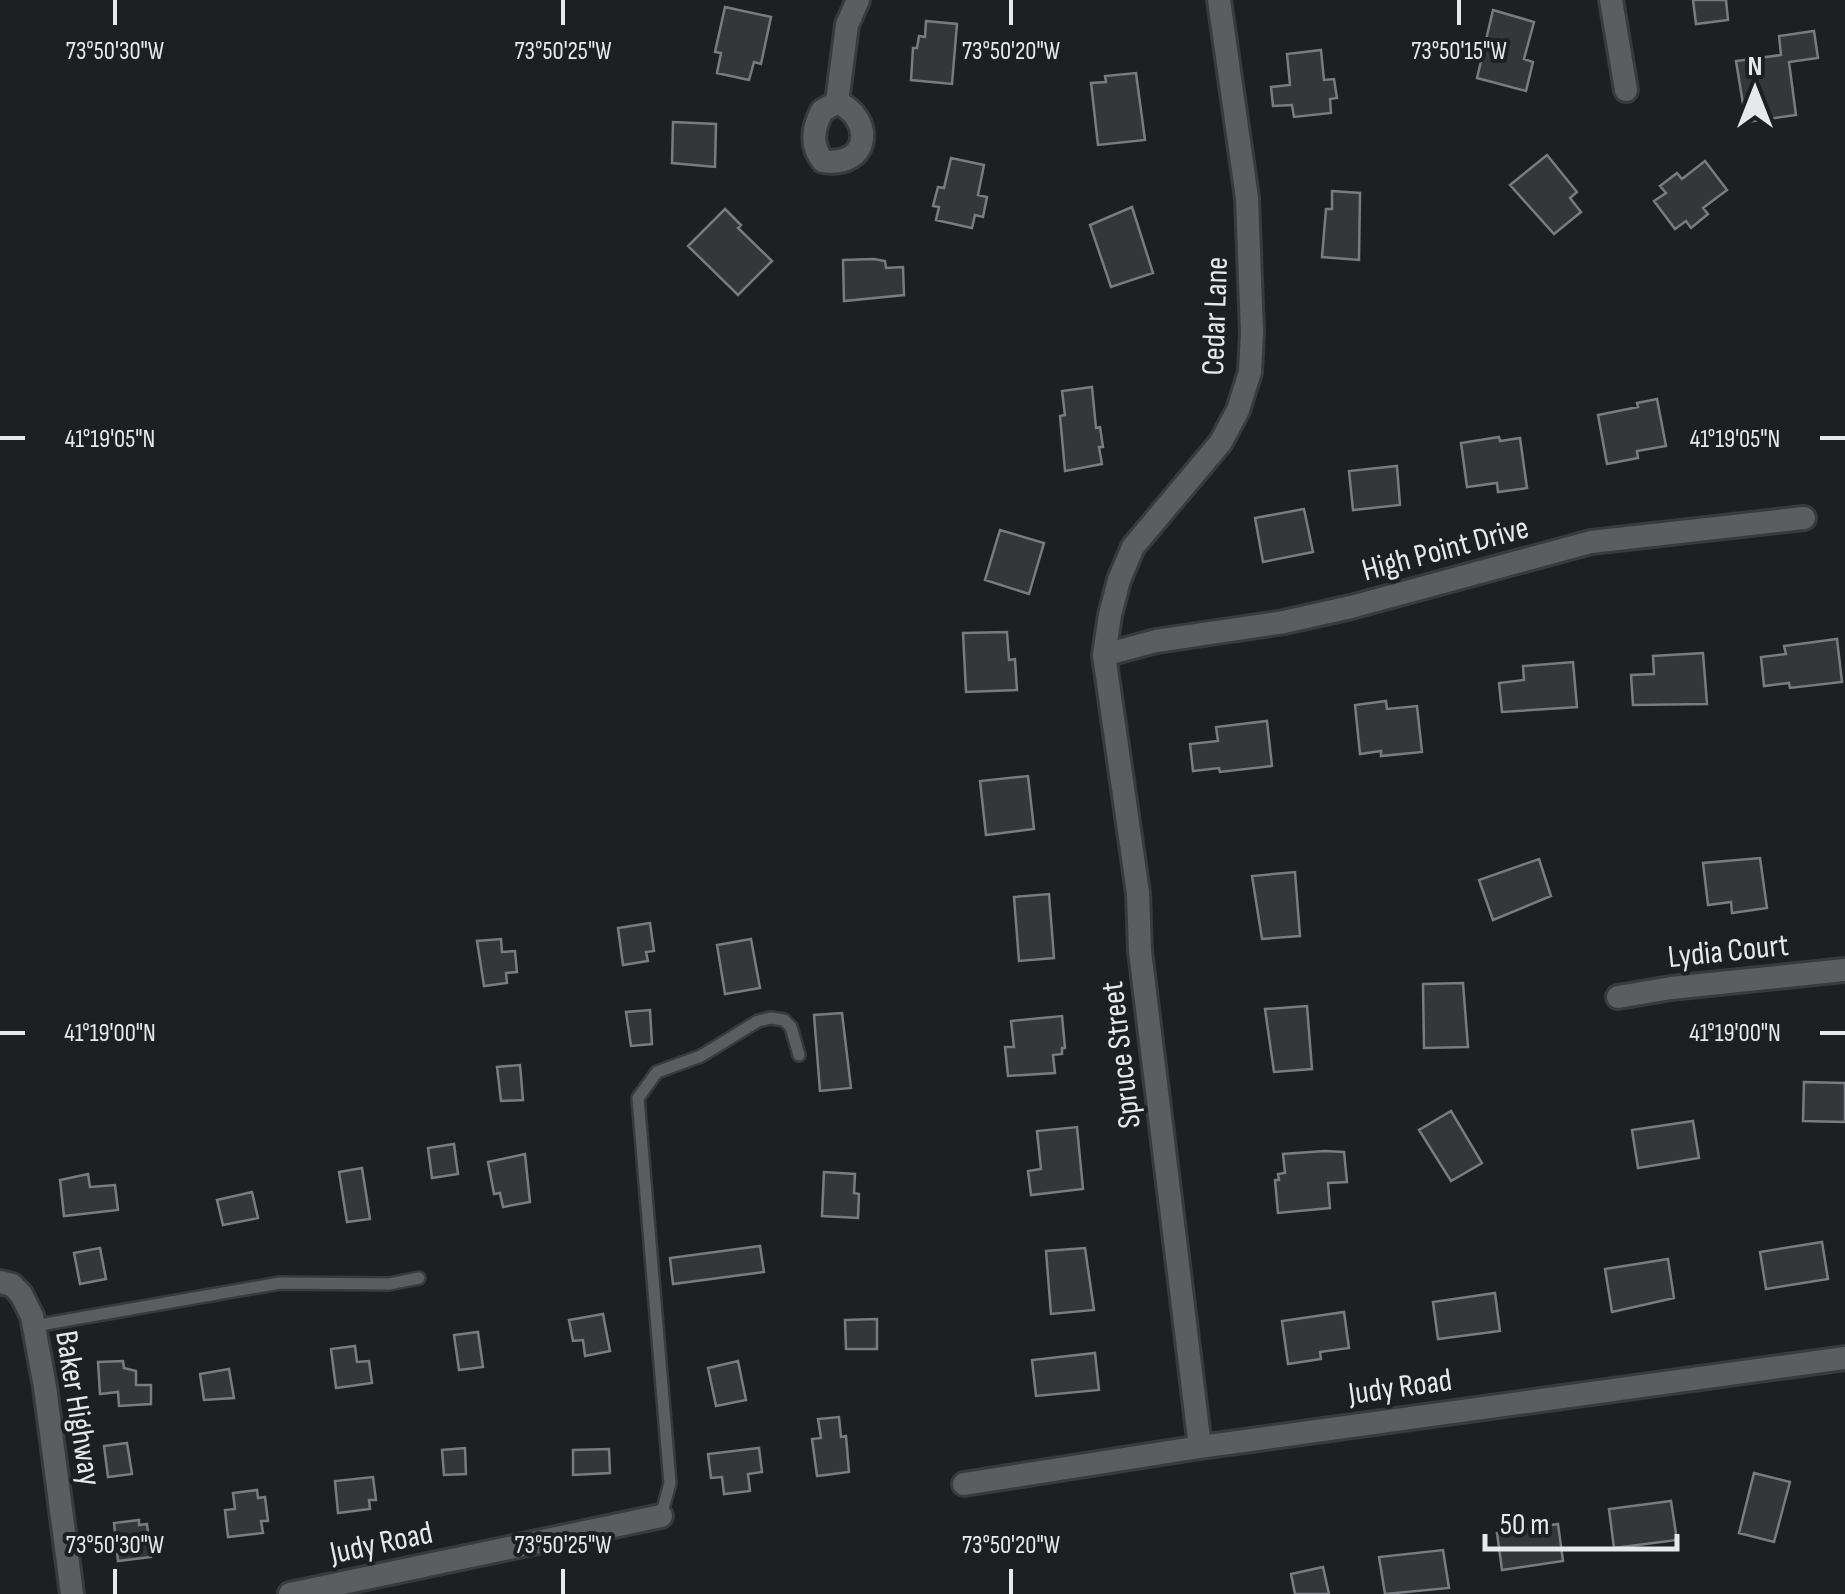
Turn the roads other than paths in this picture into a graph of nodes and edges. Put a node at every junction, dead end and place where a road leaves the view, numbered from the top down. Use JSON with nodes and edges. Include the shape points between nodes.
{"nodes":[{"id":1,"x":858,"y":0,"type":"edge"},
{"id":2,"x":1219,"y":0,"type":"edge"},
{"id":3,"x":1612,"y":0,"type":"edge"},
{"id":4,"x":1626,"y":90,"type":"dead end"},
{"id":5,"x":837,"y":102,"type":"dead end"},
{"id":6,"x":1804,"y":518,"type":"dead end"},
{"id":7,"x":1104,"y":655,"type":"junction"},
{"id":8,"x":1845,"y":970,"type":"edge"},
{"id":9,"x":1618,"y":998,"type":"dead end"},
{"id":10,"x":799,"y":1055,"type":"dead end"},
{"id":11,"x":419,"y":1278,"type":"dead end"},
{"id":12,"x":0,"y":1282,"type":"edge"},
{"id":13,"x":34,"y":1326,"type":"junction"},
{"id":14,"x":1845,"y":1358,"type":"edge"},
{"id":15,"x":1200,"y":1447,"type":"junction"},
{"id":16,"x":964,"y":1484,"type":"dead end"},
{"id":17,"x":661,"y":1516,"type":"joint"},
{"id":18,"x":72,"y":1594,"type":"edge"},
{"id":19,"x":290,"y":1594,"type":"edge"}],
"edges":[{"from":1,"to":5,"type":"street","via":[[847,26]]},
{"from":2,"to":7,"type":"street","name":"Cedar Lane","via":[[1247,198],[1250,372],[1221,442],[1133,547]]},
{"from":3,"to":4,"type":"street"},
{"from":6,"to":7,"type":"street","name":"High Point Drive","via":[[1591,542],[1351,607]]},
{"from":7,"to":15,"type":"street","name":"Spruce Street","via":[[1138,893]]},
{"from":8,"to":9,"type":"street","name":"Lydia Court"},
{"from":10,"to":17,"type":"lane","via":[[784,1020],[758,1021],[701,1056],[657,1072],[638,1098],[670,1483]]},
{"from":11,"to":13,"type":"lane","via":[[280,1283]]},
{"from":12,"to":13,"type":"street","name":"Baker Highway","via":[[21,1294]]},
{"from":13,"to":18,"type":"street","name":"Baker Highway"},
{"from":14,"to":15,"type":"street","name":"Judy Road"},
{"from":15,"to":16,"type":"street","name":"Judy Road"},
{"from":17,"to":19,"type":"street","name":"Judy Road"}]}
